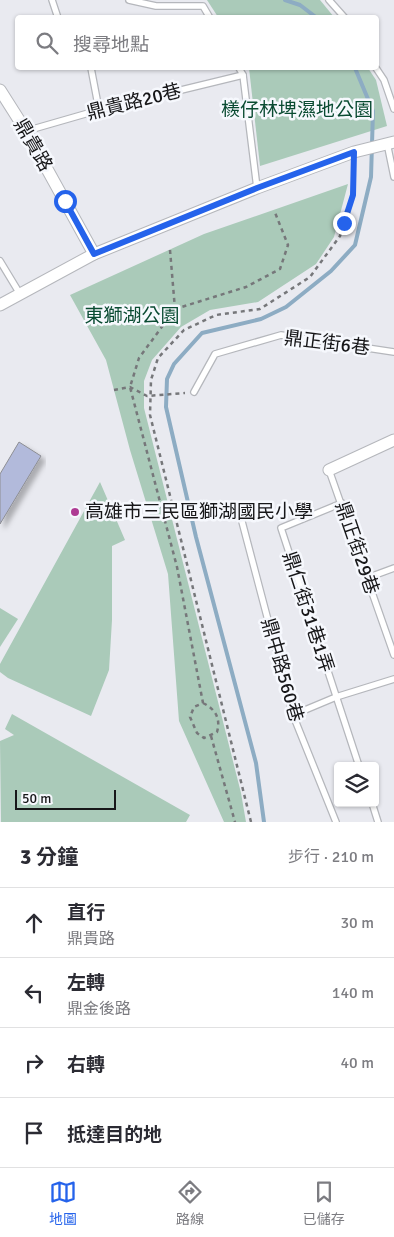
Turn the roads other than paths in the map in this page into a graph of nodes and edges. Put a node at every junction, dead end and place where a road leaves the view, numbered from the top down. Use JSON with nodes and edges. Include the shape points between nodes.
{"nodes":[{"id":1,"x":52,"y":0,"type":"edge"},
{"id":2,"x":129,"y":0,"type":"edge"},
{"id":3,"x":329,"y":0,"type":"edge"},
{"id":4,"x":57,"y":15,"type":"edge"},
{"id":5,"x":208,"y":15,"type":"edge"},
{"id":6,"x":342,"y":15,"type":"edge"},
{"id":7,"x":92,"y":70,"type":"edge"},
{"id":8,"x":240,"y":70,"type":"edge"},
{"id":9,"x":377,"y":70,"type":"edge"},
{"id":10,"x":243,"y":75,"type":"junction"},
{"id":11,"x":1,"y":95,"type":"edge"},
{"id":12,"x":394,"y":109,"type":"edge"},
{"id":13,"x":99,"y":110,"type":"junction"},
{"id":14,"x":26,"y":131,"type":"junction"},
{"id":15,"x":390,"y":143,"type":"edge"},
{"id":16,"x":394,"y":178,"type":"edge"},
{"id":17,"x":257,"y":188,"type":"junction"},
{"id":18,"x":94,"y":254,"type":"junction"},
{"id":19,"x":0,"y":261,"type":"edge"},
{"id":20,"x":20,"y":294,"type":"junction"},
{"id":21,"x":0,"y":305,"type":"edge"},
{"id":22,"x":394,"y":352,"type":"edge"},
{"id":23,"x":194,"y":392,"type":"dead end"},
{"id":24,"x":394,"y":440,"type":"edge"},
{"id":25,"x":329,"y":470,"type":"joint"},
{"id":26,"x":342,"y":503,"type":"junction"},
{"id":27,"x":240,"y":514,"type":"dead end"},
{"id":28,"x":394,"y":568,"type":"edge"},
{"id":29,"x":367,"y":578,"type":"junction"},
{"id":30,"x":394,"y":655,"type":"edge"},
{"id":31,"x":394,"y":679,"type":"edge"},
{"id":32,"x":336,"y":696,"type":"junction"},
{"id":33,"x":293,"y":715,"type":"junction"},
{"id":34,"x":358,"y":762,"type":"edge"},
{"id":35,"x":373,"y":807,"type":"edge"},
{"id":36,"x":336,"y":822,"type":"edge"},
{"id":37,"x":378,"y":822,"type":"edge"}],
"edges":[{"from":1,"to":4,"type":"lane"},
{"from":2,"to":5,"type":"lane","via":[[156,6],[203,6]]},
{"from":3,"to":6,"type":"lane"},
{"from":7,"to":13,"type":"lane"},
{"from":8,"to":10,"type":"lane"},
{"from":9,"to":12,"type":"lane"},
{"from":10,"to":13,"type":"lane","name":"鼎貴路20巷"},
{"from":10,"to":17,"type":"lane"},
{"from":11,"to":14,"type":"street","name":"鼎貴路"},
{"from":13,"to":14,"type":"lane","name":"鼎貴路20巷"},
{"from":14,"to":18,"type":"street","name":"鼎貴路"},
{"from":15,"to":16,"type":"lane"},
{"from":15,"to":17,"type":"street","via":[[354,152]]},
{"from":17,"to":18,"type":"street"},
{"from":18,"to":20,"type":"street"},
{"from":19,"to":20,"type":"lane"},
{"from":20,"to":21,"type":"street"},
{"from":22,"to":23,"type":"lane","name":"鼎正街6巷","via":[[281,335],[215,354]]},
{"from":24,"to":25,"type":"street"},
{"from":25,"to":26,"type":"lane","name":"鼎正街29巷"},
{"from":26,"to":29,"type":"lane","name":"鼎正街29巷"},
{"from":26,"to":32,"type":"lane","name":"鼎仁街31巷1弄","via":[[280,528]]},
{"from":27,"to":33,"type":"lane","name":"鼎中路560巷"},
{"from":28,"to":29,"type":"lane"},
{"from":29,"to":30,"type":"lane","name":"鼎正街29巷"},
{"from":31,"to":32,"type":"lane"},
{"from":32,"to":33,"type":"lane"},
{"from":32,"to":34,"type":"lane","name":"鼎仁街31巷1弄"},
{"from":33,"to":36,"type":"lane","name":"鼎中路560巷"},
{"from":35,"to":37,"type":"lane"}]}
